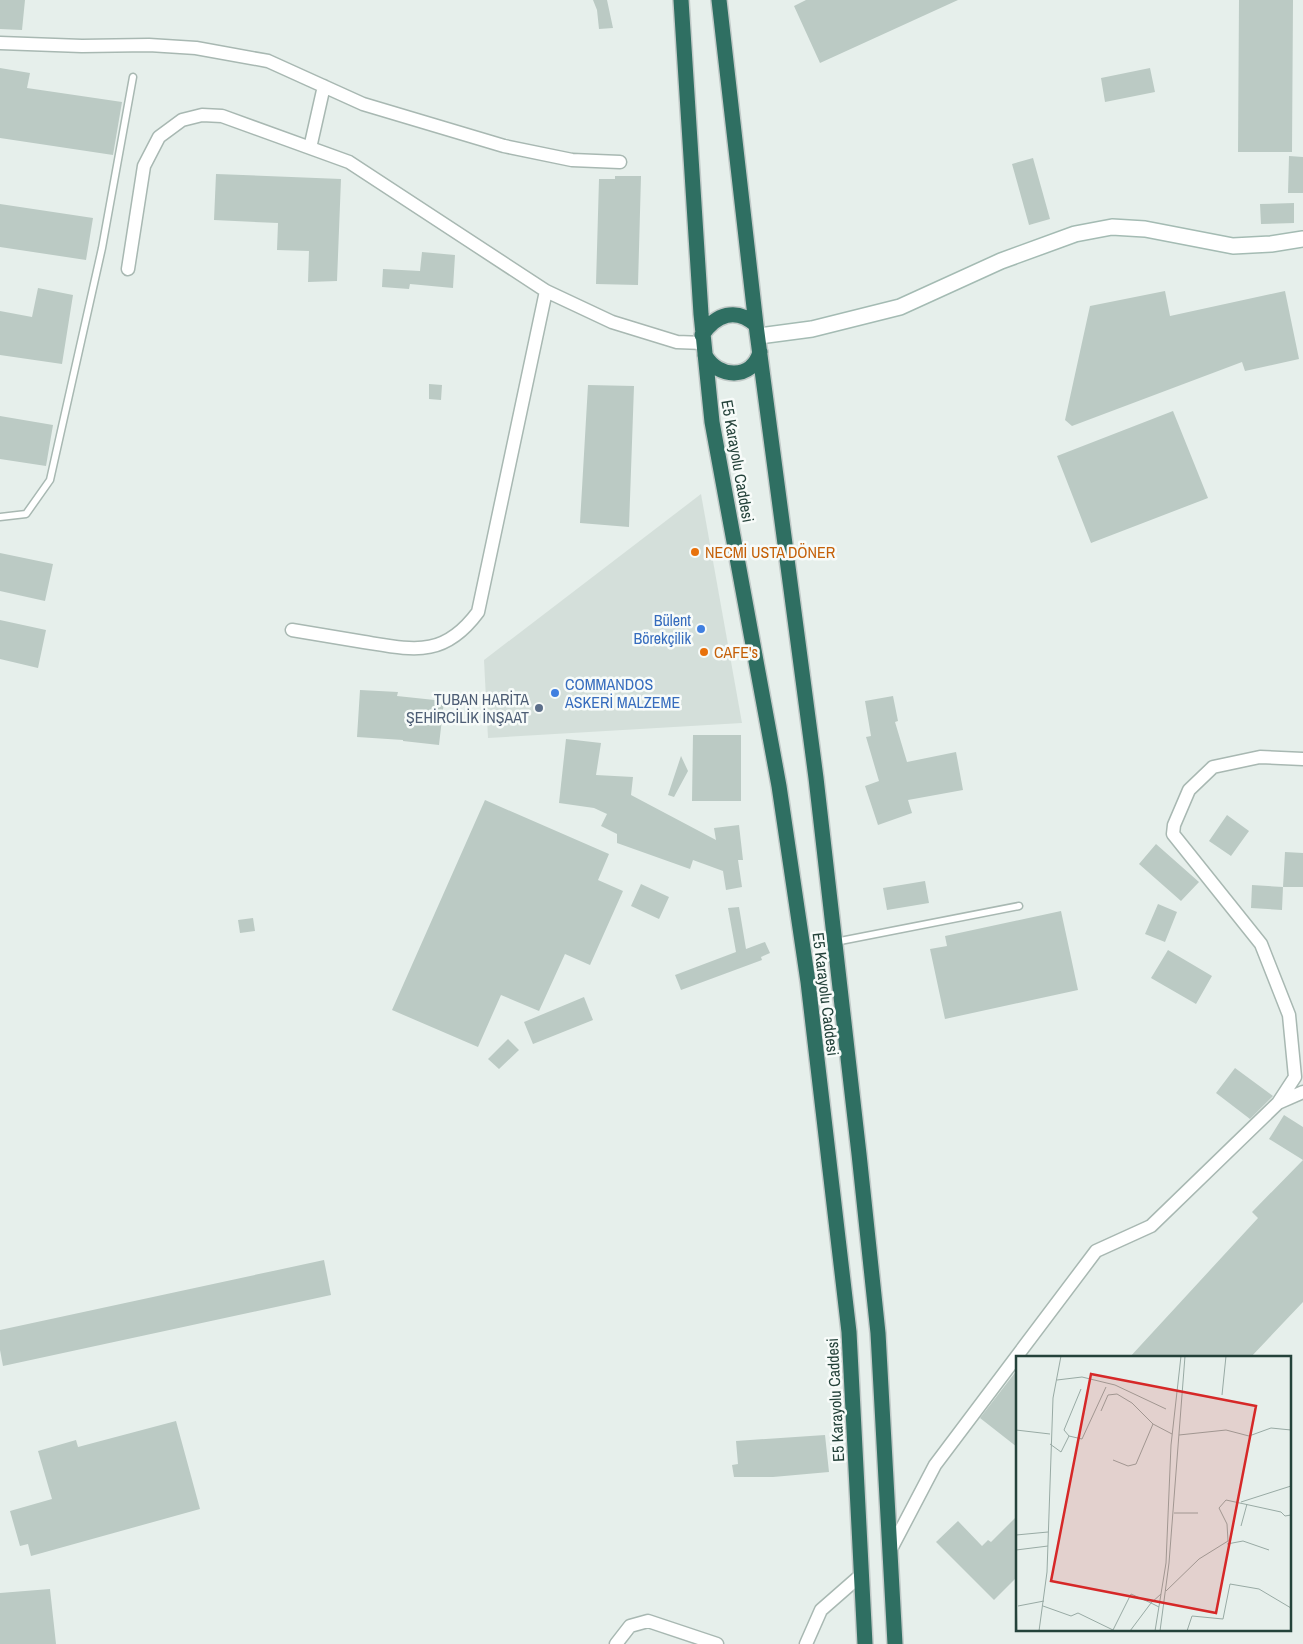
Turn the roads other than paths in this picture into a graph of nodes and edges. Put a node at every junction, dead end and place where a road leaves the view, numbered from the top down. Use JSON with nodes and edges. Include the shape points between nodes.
{"nodes":[{"id":1,"x":681,"y":0,"type":"edge"},
{"id":2,"x":719,"y":0,"type":"edge"},
{"id":3,"x":0,"y":43,"type":"edge"},
{"id":4,"x":134,"y":77,"type":"dead end"},
{"id":5,"x":324,"y":86,"type":"junction"},
{"id":6,"x":310,"y":148,"type":"junction"},
{"id":7,"x":620,"y":162,"type":"dead end"},
{"id":8,"x":1303,"y":239,"type":"edge"},
{"id":9,"x":128,"y":269,"type":"dead end"},
{"id":10,"x":546,"y":291,"type":"junction"},
{"id":11,"x":758,"y":331,"type":"junction"},
{"id":12,"x":703,"y":344,"type":"junction"},
{"id":13,"x":760,"y":352,"type":"junction"},
{"id":14,"x":0,"y":517,"type":"edge"},
{"id":15,"x":292,"y":630,"type":"dead end"},
{"id":16,"x":1303,"y":759,"type":"edge"},
{"id":17,"x":1018,"y":906,"type":"dead end"},
{"id":18,"x":835,"y":942,"type":"junction"},
{"id":19,"x":1303,"y":1092,"type":"edge"},
{"id":20,"x":1278,"y":1103,"type":"junction"},
{"id":21,"x":1017,"y":1356,"type":"edge"},
{"id":22,"x":1016,"y":1358,"type":"edge"},
{"id":23,"x":891,"y":1549,"type":"junction"},
{"id":24,"x":862,"y":1575,"type":"junction"},
{"id":25,"x":616,"y":1644,"type":"edge"},
{"id":26,"x":717,"y":1644,"type":"edge"},
{"id":27,"x":806,"y":1644,"type":"edge"},
{"id":28,"x":865,"y":1644,"type":"edge"},
{"id":29,"x":895,"y":1644,"type":"edge"}],
"edges":[{"from":1,"to":12,"type":"highway","name":"E5 Karayolu Caddesi"},
{"from":2,"to":11,"type":"highway","name":"E5 Karayolu Caddesi"},
{"from":3,"to":5,"type":"street","via":[[196,48],[268,61]]},
{"from":4,"to":14,"type":"lane","via":[[102,248],[50,480],[26,514]]},
{"from":5,"to":6,"type":"street"},
{"from":5,"to":7,"type":"street","via":[[363,104],[504,146],[572,160]]},
{"from":6,"to":9,"type":"street","via":[[222,116],[202,115],[174,125],[159,137],[144,166]]},
{"from":6,"to":10,"type":"street","via":[[349,162]]},
{"from":8,"to":11,"type":"street","via":[[1233,246],[1112,226],[1075,234],[1001,261],[900,307],[812,329]]},
{"from":10,"to":12,"type":"street","via":[[612,322],[677,342]]},
{"from":10,"to":15,"type":"street","via":[[478,612],[447,640],[425,649],[413,650]]},
{"from":11,"to":12,"type":"highway","via":[[749,319],[731,314],[714,320]]},
{"from":11,"to":13,"type":"highway","name":"E5 Karayolu Caddesi"},
{"from":12,"to":13,"type":"highway","via":[[716,369],[734,374],[751,367]]},
{"from":12,"to":24,"type":"highway","name":"E5 Karayolu Caddesi","via":[[712,422],[780,786],[808,982],[849,1332]]},
{"from":13,"to":18,"type":"highway","name":"E5 Karayolu Caddesi"},
{"from":16,"to":20,"type":"street","via":[[1260,757],[1213,767],[1189,790],[1173,834],[1261,944],[1289,1015],[1295,1077]]},
{"from":17,"to":18,"type":"lane"},
{"from":18,"to":23,"type":"highway","name":"E5 Karayolu Caddesi","via":[[878,1333]]},
{"from":19,"to":20,"type":"street"},
{"from":20,"to":21,"type":"street","via":[[1151,1226],[1096,1252]]},
{"from":22,"to":23,"type":"street","via":[[935,1465]]},
{"from":23,"to":29,"type":"highway","name":"E5 Karayolu Caddesi"},
{"from":24,"to":27,"type":"street","via":[[821,1610]]},
{"from":24,"to":28,"type":"highway","name":"E5 Karayolu Caddesi"},
{"from":25,"to":26,"type":"street","via":[[630,1626],[648,1621]]}]}
